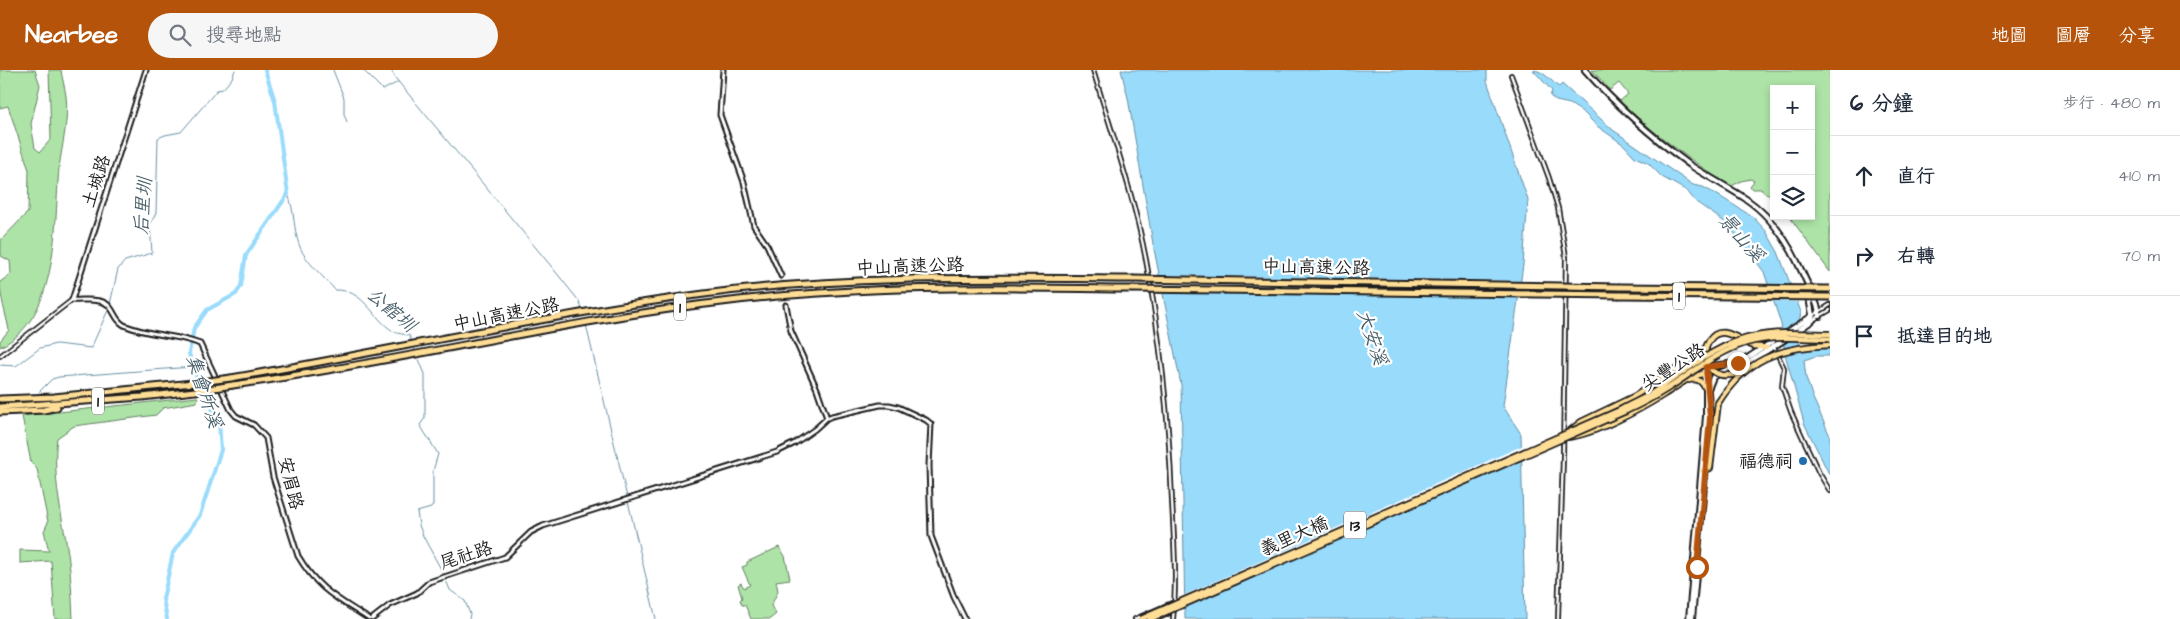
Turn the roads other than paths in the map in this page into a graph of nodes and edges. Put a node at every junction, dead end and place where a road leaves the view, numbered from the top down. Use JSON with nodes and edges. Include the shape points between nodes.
{"nodes":[{"id":1,"x":146,"y":70,"type":"edge"},
{"id":2,"x":723,"y":70,"type":"edge"},
{"id":3,"x":1093,"y":70,"type":"edge"},
{"id":4,"x":1585,"y":70,"type":"edge"},
{"id":5,"x":1511,"y":75,"type":"dead end"},
{"id":6,"x":781,"y":276,"type":"tunnel mouth"},
{"id":7,"x":1807,"y":282,"type":"junction"},
{"id":8,"x":1830,"y":289,"type":"edge"},
{"id":9,"x":1830,"y":293,"type":"edge"},
{"id":10,"x":1830,"y":297,"type":"edge"},
{"id":11,"x":72,"y":300,"type":"junction"},
{"id":12,"x":786,"y":305,"type":"tunnel mouth"},
{"id":13,"x":1830,"y":305,"type":"edge"},
{"id":14,"x":1830,"y":310,"type":"edge"},
{"id":15,"x":1820,"y":314,"type":"junction"},
{"id":16,"x":1813,"y":318,"type":"junction"},
{"id":17,"x":1830,"y":334,"type":"edge"},
{"id":18,"x":1830,"y":339,"type":"edge"},
{"id":19,"x":1773,"y":345,"type":"junction"},
{"id":20,"x":1830,"y":345,"type":"edge"},
{"id":21,"x":1766,"y":348,"type":"junction"},
{"id":22,"x":0,"y":356,"type":"edge"},
{"id":23,"x":1704,"y":367,"type":"junction"},
{"id":24,"x":1724,"y":371,"type":"junction"},
{"id":25,"x":1742,"y":372,"type":"junction"},
{"id":26,"x":1705,"y":374,"type":"junction"},
{"id":27,"x":1688,"y":380,"type":"junction"},
{"id":28,"x":1707,"y":389,"type":"junction"},
{"id":29,"x":0,"y":399,"type":"edge"},
{"id":30,"x":69,"y":403,"type":"junction"},
{"id":31,"x":0,"y":408,"type":"edge"},
{"id":32,"x":0,"y":412,"type":"edge"},
{"id":33,"x":826,"y":418,"type":"junction"},
{"id":34,"x":1569,"y":432,"type":"junction"},
{"id":35,"x":1566,"y":438,"type":"junction"},
{"id":36,"x":1704,"y":471,"type":"junction"},
{"id":37,"x":1830,"y":491,"type":"edge"},
{"id":38,"x":1174,"y":602,"type":"junction"},
{"id":39,"x":1174,"y":611,"type":"junction"},
{"id":40,"x":370,"y":619,"type":"edge"},
{"id":41,"x":965,"y":619,"type":"edge"},
{"id":42,"x":1135,"y":619,"type":"edge"},
{"id":43,"x":1141,"y":619,"type":"edge"},
{"id":44,"x":1150,"y":619,"type":"edge"},
{"id":45,"x":1157,"y":619,"type":"edge"},
{"id":46,"x":1173,"y":619,"type":"edge"},
{"id":47,"x":1558,"y":619,"type":"edge"},
{"id":48,"x":1690,"y":619,"type":"edge"}],
"edges":[{"from":1,"to":11,"type":"street","name":"土城路"},
{"from":2,"to":6,"type":"street","via":[[720,115],[744,182],[754,226]]},
{"from":3,"to":38,"type":"street","via":[[1146,260],[1170,451]]},
{"from":4,"to":7,"type":"main road","via":[[1628,115],[1691,165],[1761,210],[1783,236]]},
{"from":5,"to":47,"type":"street","via":[[1549,178],[1566,257]]},
{"from":7,"to":9,"type":"street"},
{"from":7,"to":15,"type":"main road"},
{"from":7,"to":16,"type":"main road"},
{"from":8,"to":29,"type":"highway","name":"中山高速公路","number":"1","bridge":true,"via":[[1133,279],[832,282],[713,293],[231,378],[54,397]]},
{"from":10,"to":30,"type":"highway","name":"中山高速公路","number":"1","bridge":true,"via":[[961,287],[851,290],[670,308],[233,385]]},
{"from":11,"to":22,"type":"street"},
{"from":11,"to":40,"type":"street","name":"安眉路","via":[[102,301],[125,325],[200,344],[231,410],[254,425],[266,438],[273,477],[304,566],[319,586]]},
{"from":12,"to":33,"type":"street","via":[[791,331]]},
{"from":13,"to":15,"type":"street"},
{"from":14,"to":15,"type":"street"},
{"from":15,"to":16,"type":"street"},
{"from":16,"to":19,"type":"main road","bridge":true},
{"from":17,"to":34,"type":"main road","name":"尖豐公路","number":"13","bridge":true,"via":[[1773,334],[1727,345],[1649,394]]},
{"from":18,"to":35,"type":"main road","name":"尖豐公路","number":"13","bridge":true,"via":[[1773,338],[1746,343],[1711,358],[1641,404]]},
{"from":19,"to":21,"type":"main road"},
{"from":19,"to":24,"type":"main road","via":[[1750,362]]},
{"from":19,"to":37,"type":"street","via":[[1784,368],[1782,386],[1791,412]]},
{"from":20,"to":25,"type":"main road","bridge":true,"via":[[1793,349],[1769,357]]},
{"from":21,"to":23,"type":"main road","via":[[1738,363]]},
{"from":21,"to":25,"type":"main road","bridge":true,"via":[[1754,346],[1731,333],[1715,335],[1707,344],[1706,364],[1713,372],[1725,376]]},
{"from":23,"to":26,"type":"main road"},
{"from":23,"to":34,"type":"main road","bridge":true,"via":[[1674,370],[1648,388],[1581,422]]},
{"from":24,"to":26,"type":"main road"},
{"from":24,"to":28,"type":"main road","via":[[1713,377]]},
{"from":25,"to":36,"type":"main road","bridge":true,"via":[[1718,403],[1710,468]]},
{"from":26,"to":27,"type":"main road"},
{"from":26,"to":28,"type":"main road"},
{"from":27,"to":28,"type":"main road","via":[[1698,380]]},
{"from":27,"to":35,"type":"main road","bridge":true,"via":[[1656,400],[1587,433]]},
{"from":28,"to":36,"type":"main road"},
{"from":30,"to":31,"type":"highway","name":"中山高速公路","number":"1"},
{"from":30,"to":32,"type":"highway","via":[[44,410]]},
{"from":33,"to":40,"type":"street","name":"尾社路","via":[[815,429],[777,452],[534,530],[505,557],[433,580],[418,593],[390,605]]},
{"from":33,"to":41,"type":"street","via":[[880,404],[898,407],[931,424],[931,536]]},
{"from":34,"to":43,"type":"main road","name":"義里大橋","number":"13","bridge":true},
{"from":35,"to":44,"type":"main road","name":"義里大橋","number":"13","bridge":true},
{"from":36,"to":48,"type":"main road"},
{"from":38,"to":39,"type":"street"},
{"from":38,"to":42,"type":"street"},
{"from":39,"to":45,"type":"street"},
{"from":39,"to":46,"type":"street"}]}
